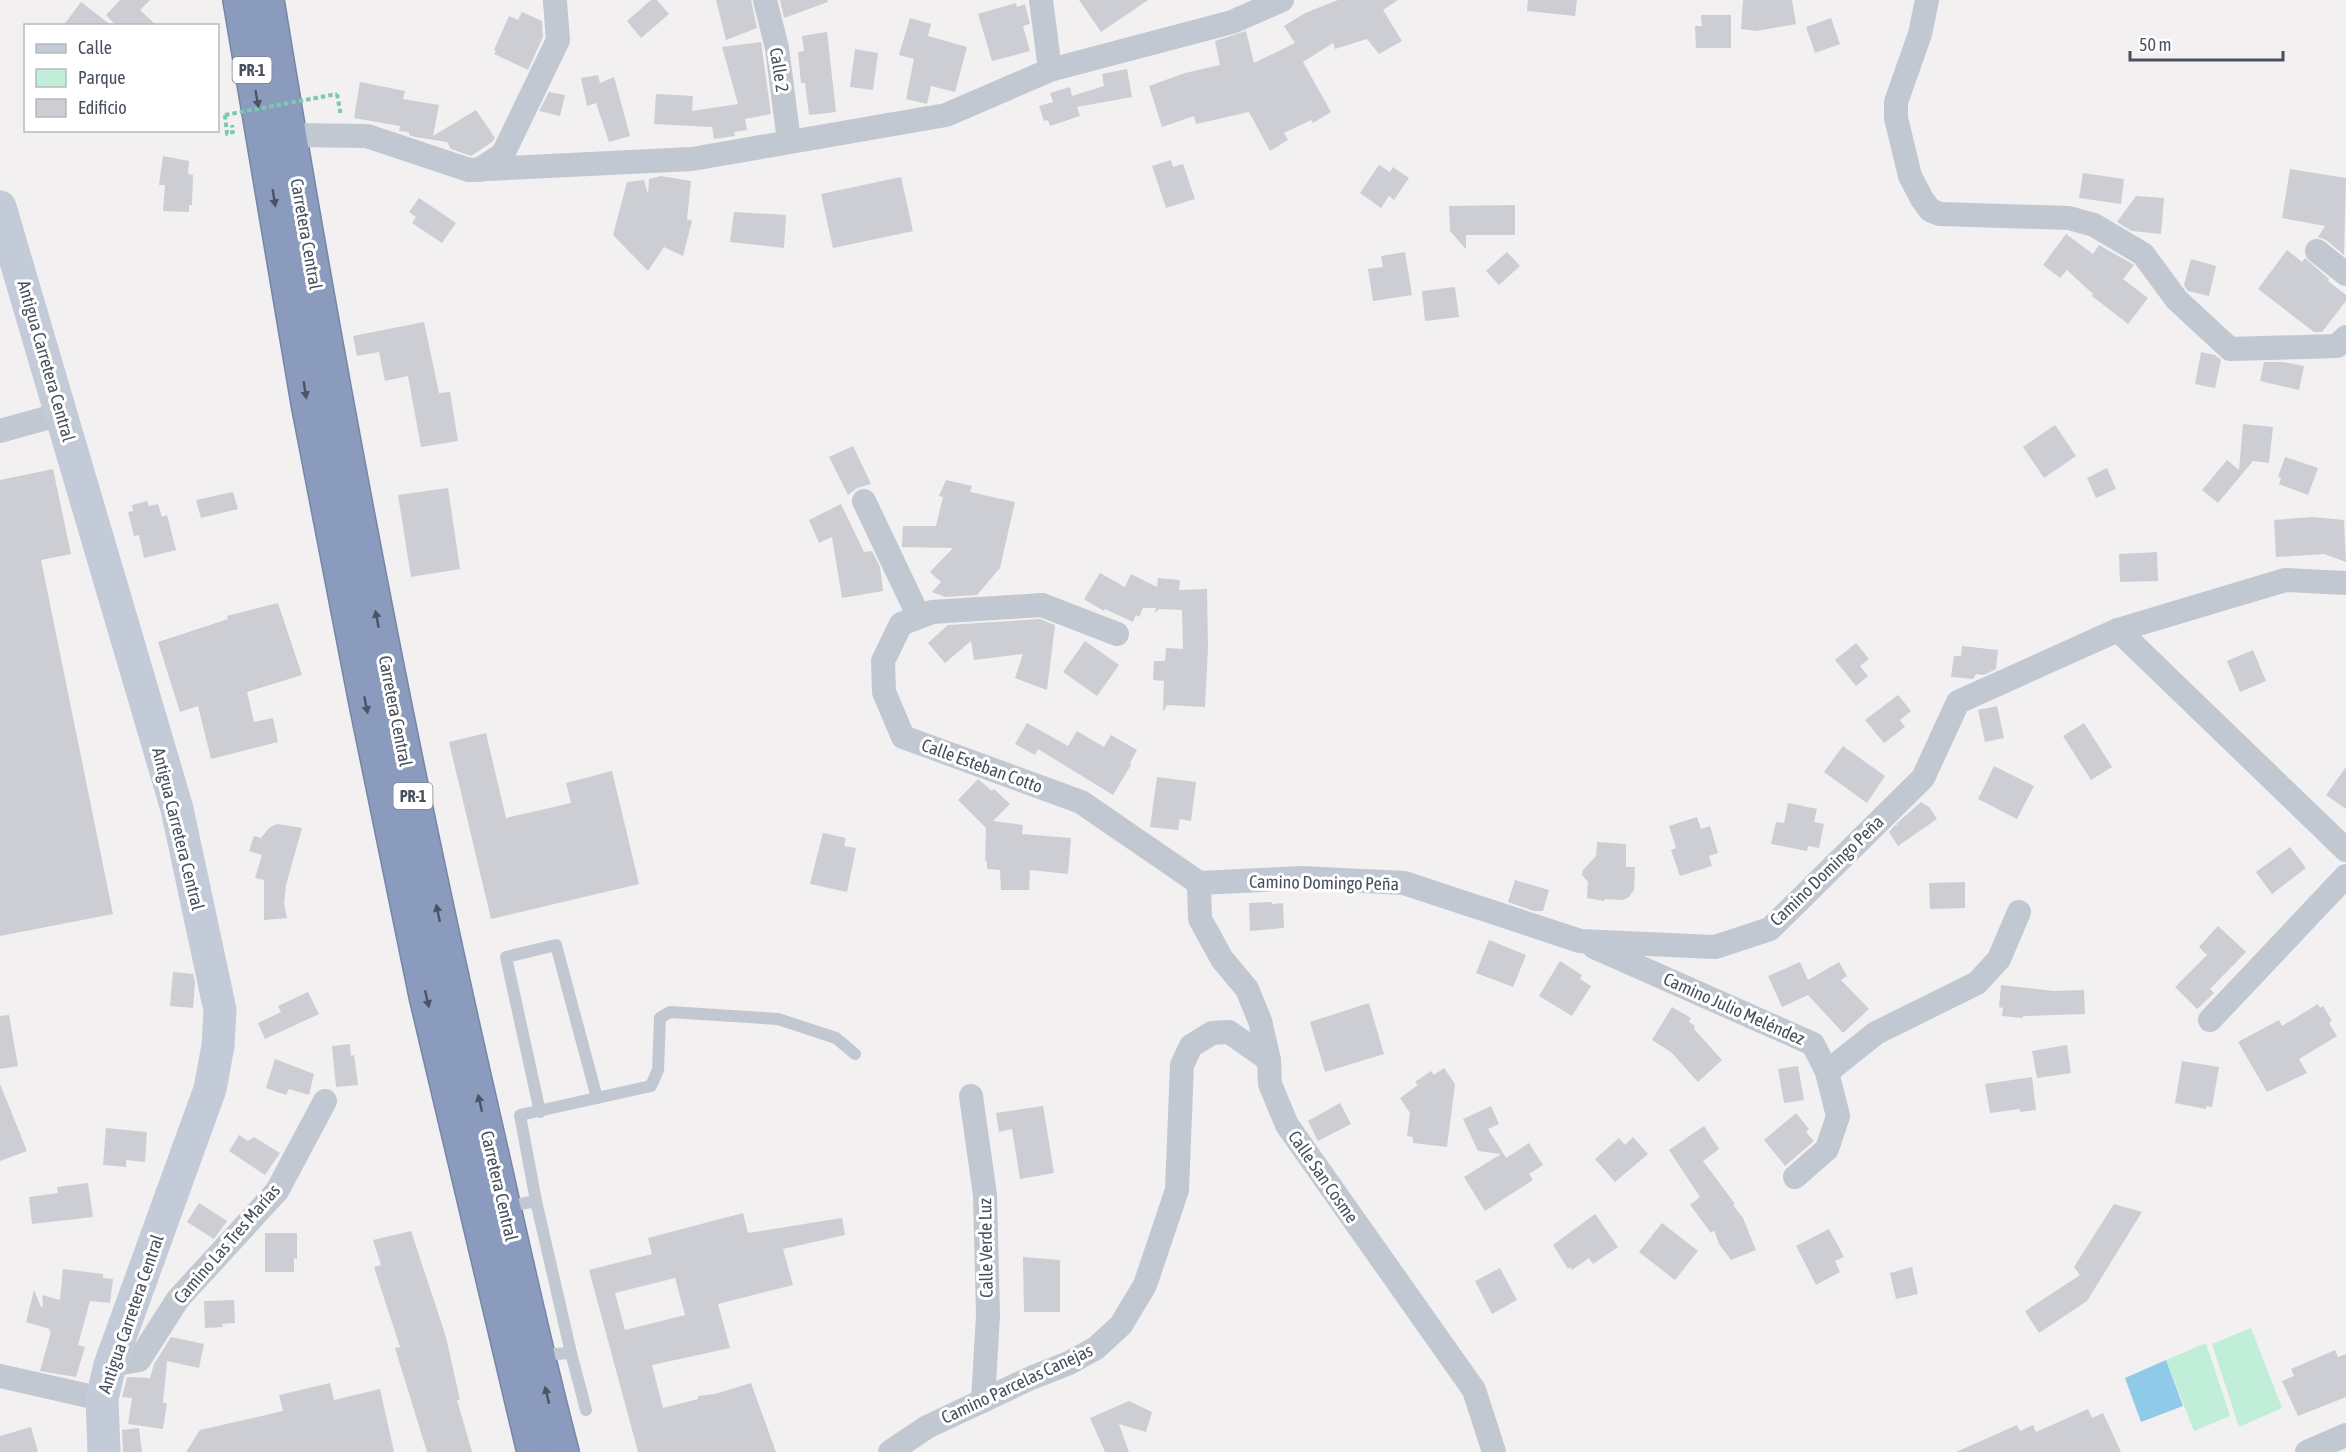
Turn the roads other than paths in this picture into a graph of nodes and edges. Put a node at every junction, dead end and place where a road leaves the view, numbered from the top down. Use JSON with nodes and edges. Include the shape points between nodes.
{"nodes":[{"id":1,"x":240,"y":0,"type":"edge"},
{"id":2,"x":267,"y":0,"type":"edge"},
{"id":3,"x":765,"y":0,"type":"edge"},
{"id":4,"x":1041,"y":0,"type":"edge"},
{"id":5,"x":1282,"y":0,"type":"edge"},
{"id":6,"x":1927,"y":0,"type":"edge"},
{"id":7,"x":555,"y":2,"type":"dead end"},
{"id":8,"x":1050,"y":70,"type":"junction"},
{"id":9,"x":276,"y":138,"type":"junction"},
{"id":10,"x":789,"y":141,"type":"junction"},
{"id":11,"x":479,"y":170,"type":"junction"},
{"id":12,"x":4,"y":222,"type":"edge"},
{"id":13,"x":2317,"y":251,"type":"dead end"},
{"id":14,"x":2346,"y":274,"type":"edge"},
{"id":15,"x":2346,"y":337,"type":"edge"},
{"id":16,"x":61,"y":414,"type":"junction"},
{"id":17,"x":0,"y":431,"type":"edge"},
{"id":18,"x":864,"y":501,"type":"dead end"},
{"id":19,"x":2346,"y":583,"type":"edge"},
{"id":20,"x":919,"y":617,"type":"junction"},
{"id":21,"x":2118,"y":630,"type":"junction"},
{"id":22,"x":1117,"y":634,"type":"dead end"},
{"id":23,"x":2346,"y":850,"type":"edge"},
{"id":24,"x":2346,"y":876,"type":"edge"},
{"id":25,"x":1199,"y":883,"type":"junction"},
{"id":26,"x":2019,"y":912,"type":"dead end"},
{"id":27,"x":1581,"y":941,"type":"junction"},
{"id":28,"x":2210,"y":1020,"type":"dead end"},
{"id":29,"x":855,"y":1054,"type":"dead end"},
{"id":30,"x":1269,"y":1060,"type":"junction"},
{"id":31,"x":1827,"y":1072,"type":"junction"},
{"id":32,"x":971,"y":1096,"type":"dead end"},
{"id":33,"x":597,"y":1098,"type":"junction"},
{"id":34,"x":325,"y":1101,"type":"dead end"},
{"id":35,"x":540,"y":1112,"type":"junction"},
{"id":36,"x":1795,"y":1177,"type":"dead end"},
{"id":37,"x":536,"y":1201,"type":"junction"},
{"id":38,"x":504,"y":1207,"type":"junction"},
{"id":39,"x":571,"y":1353,"type":"junction"},
{"id":40,"x":538,"y":1356,"type":"junction"},
{"id":41,"x":110,"y":1365,"type":"junction"},
{"id":42,"x":0,"y":1376,"type":"edge"},
{"id":43,"x":102,"y":1400,"type":"junction"},
{"id":44,"x":983,"y":1401,"type":"junction"},
{"id":45,"x":586,"y":1410,"type":"dead end"},
{"id":46,"x":2346,"y":1435,"type":"edge"},
{"id":47,"x":104,"y":1452,"type":"edge"},
{"id":48,"x":534,"y":1452,"type":"edge"},
{"id":49,"x":562,"y":1452,"type":"edge"},
{"id":50,"x":890,"y":1452,"type":"edge"},
{"id":51,"x":1494,"y":1452,"type":"edge"},
{"id":52,"x":2307,"y":1452,"type":"edge"}],
"edges":[{"from":1,"to":9,"type":"highway","name":"Carretera Central","number":"PR-1","one_way":true},
{"from":2,"to":9,"type":"highway","name":"Carretera Central","number":"PR-1"},
{"from":3,"to":10,"type":"street","name":"Calle 2","via":[[777,48]]},
{"from":4,"to":8,"type":"street"},
{"from":5,"to":8,"type":"street","via":[[1232,22]]},
{"from":6,"to":15,"type":"street","via":[[1920,34],[1896,102],[1896,118],[1910,176],[1930,210],[1940,214],[2068,218],[2094,225],[2144,254],[2177,300],[2230,349],[2337,345]]},
{"from":7,"to":11,"type":"street","via":[[558,40],[504,154]]},
{"from":8,"to":10,"type":"street","via":[[946,116]]},
{"from":9,"to":11,"type":"street","via":[[368,136]]},
{"from":38,"to":9,"type":"highway","name":"Carretera Central","number":"PR-1","one_way":true,"via":[[391,695],[333,385]]},
{"from":9,"to":48,"type":"highway","name":"Carretera Central","number":"PR-1","one_way":true,"via":[[310,415],[426,996]]},
{"from":10,"to":11,"type":"street","via":[[692,159]]},
{"from":12,"to":16,"type":"street","name":"Antigua Carretera Central"},
{"from":13,"to":14,"type":"street"},
{"from":16,"to":17,"type":"street"},
{"from":16,"to":41,"type":"street","name":"Antigua Carretera Central","via":[[177,809],[220,1010],[210,1089]]},
{"from":18,"to":20,"type":"street"},
{"from":19,"to":21,"type":"street","name":"Camino Domingo Peña","via":[[2285,580]]},
{"from":20,"to":22,"type":"street","name":"Calle Esteban Cotto","via":[[932,612],[1042,605]]},
{"from":20,"to":25,"type":"street","name":"Calle Esteban Cotto","via":[[901,624],[883,661],[884,692],[903,737],[1081,802]]},
{"from":21,"to":23,"type":"street"},
{"from":21,"to":27,"type":"street","name":"Camino Domingo Peña","via":[[1958,702],[1923,778],[1770,929],[1715,947]]},
{"from":24,"to":28,"type":"street"},
{"from":25,"to":27,"type":"street","name":"Camino Domingo Peña","via":[[1302,879],[1404,883]]},
{"from":25,"to":30,"type":"street","name":"Calle San Cosme","via":[[1200,919],[1222,959],[1247,989]]},
{"from":26,"to":31,"type":"street","via":[[1998,959],[1977,983],[1876,1033]]},
{"from":27,"to":31,"type":"street","name":"Camino Julio Meléndez","via":[[1813,1044]]},
{"from":29,"to":33,"type":"lane","via":[[836,1038],[778,1019],[670,1012],[660,1018],[658,1070],[651,1086]]},
{"from":30,"to":44,"type":"street","name":"Camino Parcelas Canejas","via":[[1229,1032],[1212,1033],[1191,1046],[1182,1065],[1177,1190],[1145,1286],[1121,1325],[1096,1348]]},
{"from":30,"to":51,"type":"street","name":"Calle San Cosme","via":[[1270,1084],[1287,1125],[1474,1390]]},
{"from":31,"to":36,"type":"street","name":"Camino Julio Meléndez","via":[[1838,1116],[1827,1149]]},
{"from":32,"to":44,"type":"street","name":"Calle Verde Luz","via":[[985,1195],[988,1315]]},
{"from":33,"to":35,"type":"lane"},
{"from":33,"to":35,"type":"lane","via":[[556,945],[506,957]]},
{"from":34,"to":41,"type":"street","name":"Camino Las Tres Marías","via":[[277,1191],[178,1299],[139,1360]]},
{"from":35,"to":37,"type":"lane","via":[[520,1115]]},
{"from":37,"to":38,"type":"lane"},
{"from":37,"to":39,"type":"lane"},
{"from":38,"to":40,"type":"highway","name":"Carretera Central","number":"PR-1"},
{"from":39,"to":40,"type":"lane"},
{"from":39,"to":45,"type":"lane"},
{"from":49,"to":40,"type":"highway","name":"Carretera Central","number":"PR-1","one_way":true},
{"from":41,"to":43,"type":"street","name":"Antigua Carretera Central"},
{"from":42,"to":43,"type":"street"},
{"from":43,"to":47,"type":"street","name":"Antigua Carretera Central"},
{"from":44,"to":50,"type":"street","name":"Camino Parcelas Canejas","via":[[927,1427]]},
{"from":46,"to":52,"type":"street"}]}
